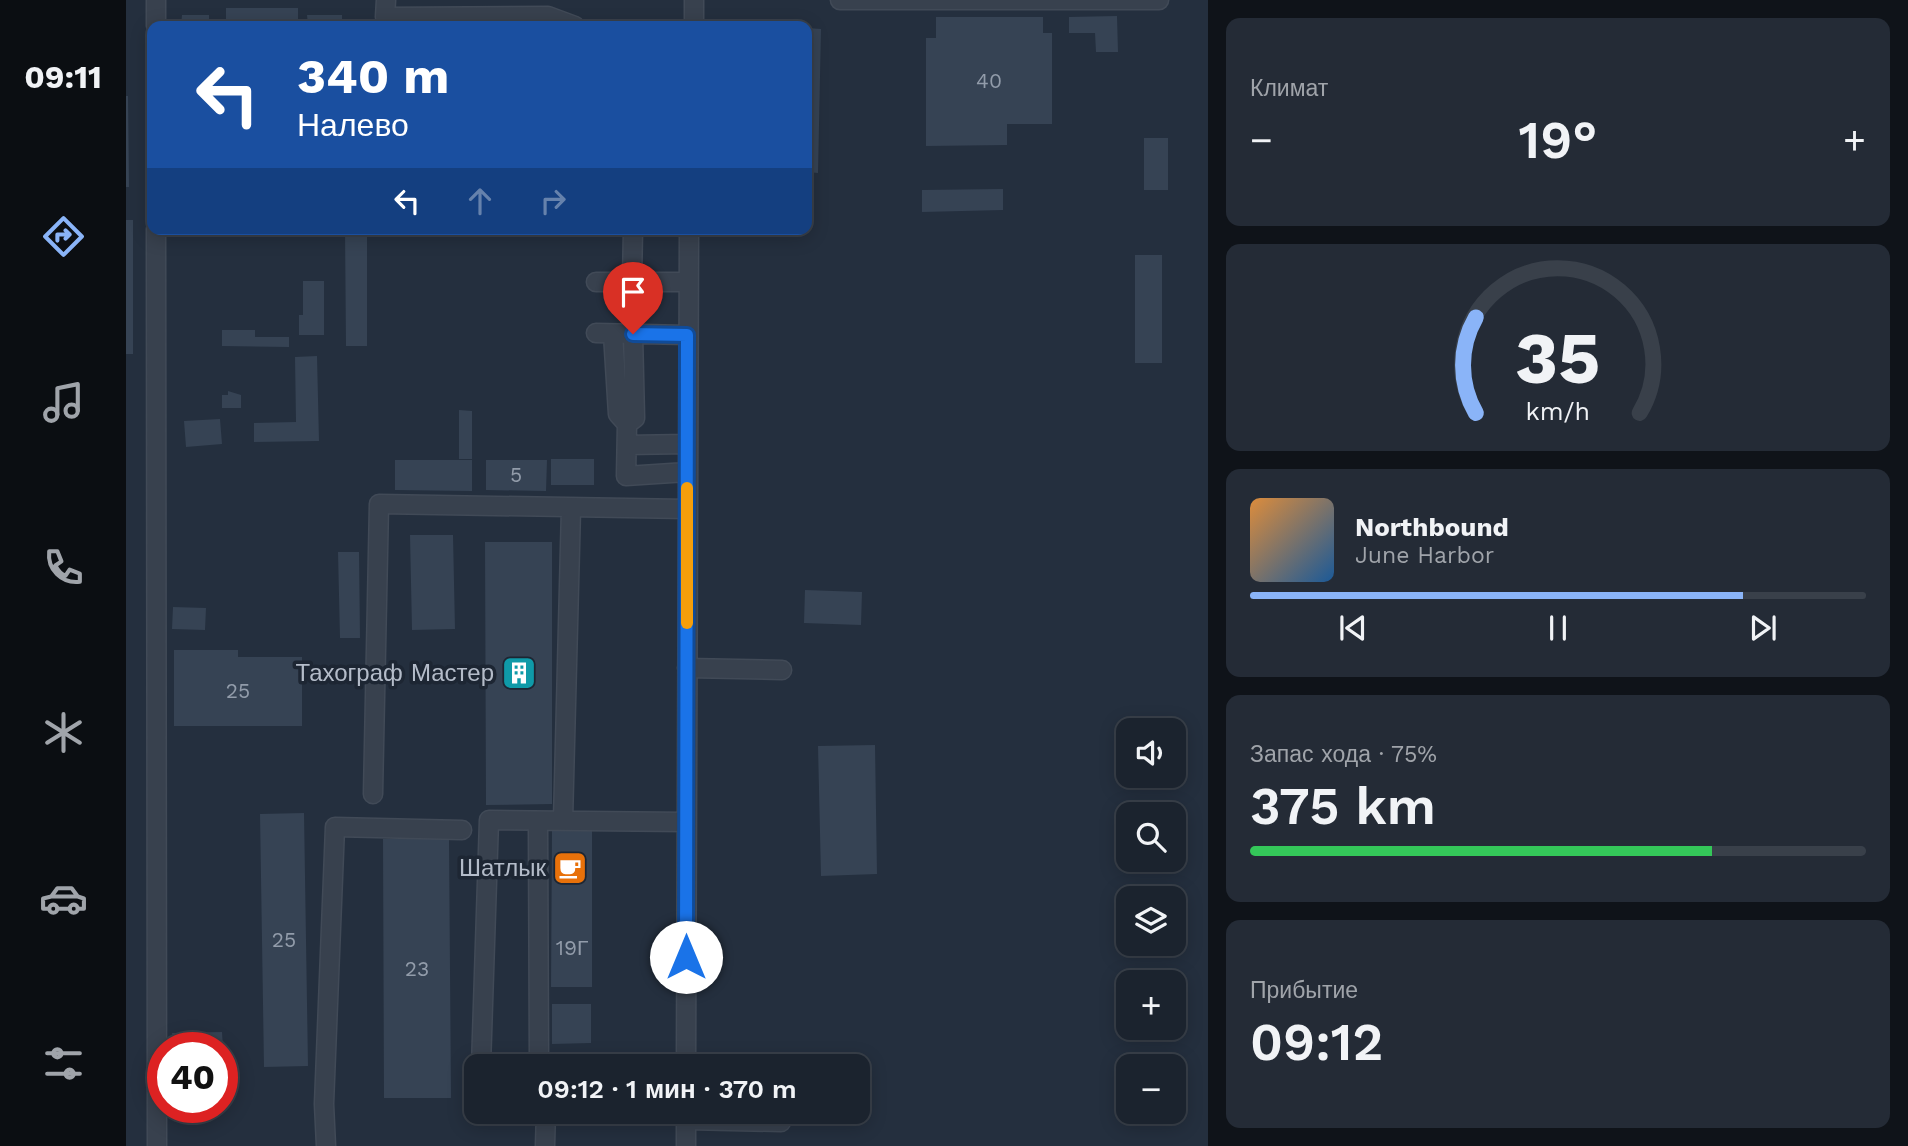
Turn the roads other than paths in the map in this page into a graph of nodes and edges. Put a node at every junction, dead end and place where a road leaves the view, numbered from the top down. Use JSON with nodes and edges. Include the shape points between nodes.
{"nodes":[{"id":1,"x":156,"y":0,"type":"edge"},
{"id":2,"x":386,"y":0,"type":"edge"},
{"id":3,"x":694,"y":0,"type":"edge"},
{"id":4,"x":840,"y":0,"type":"edge"},
{"id":5,"x":1159,"y":0,"type":"edge"},
{"id":6,"x":156,"y":21,"type":"edge"},
{"id":7,"x":562,"y":21,"type":"edge"},
{"id":8,"x":694,"y":21,"type":"edge"},
{"id":9,"x":156,"y":235,"type":"edge"},
{"id":10,"x":633,"y":235,"type":"edge"},
{"id":11,"x":689,"y":235,"type":"edge"},
{"id":12,"x":596,"y":282,"type":"dead end"},
{"id":13,"x":632,"y":282,"type":"junction"},
{"id":14,"x":687,"y":282,"type":"junction"},
{"id":15,"x":633,"y":334,"type":"junction"},
{"id":16,"x":687,"y":335,"type":"junction"},
{"id":17,"x":627,"y":424,"type":"junction"},
{"id":18,"x":687,"y":444,"type":"junction"},
{"id":19,"x":627,"y":445,"type":"junction"},
{"id":20,"x":687,"y":472,"type":"junction"},
{"id":21,"x":571,"y":508,"type":"junction"},
{"id":22,"x":687,"y":509,"type":"junction"},
{"id":23,"x":687,"y":668,"type":"junction"},
{"id":24,"x":782,"y":670,"type":"dead end"},
{"id":25,"x":373,"y":794,"type":"dead end"},
{"id":26,"x":563,"y":821,"type":"junction"},
{"id":27,"x":686,"y":822,"type":"junction"},
{"id":28,"x":538,"y":825,"type":"dead end"},
{"id":29,"x":463,"y":830,"type":"dead end"},
{"id":30,"x":481,"y":1054,"type":"edge"},
{"id":31,"x":539,"y":1054,"type":"edge"},
{"id":32,"x":686,"y":1054,"type":"edge"},
{"id":33,"x":545,"y":1124,"type":"edge"},
{"id":34,"x":686,"y":1124,"type":"edge"},
{"id":35,"x":157,"y":1146,"type":"edge"},
{"id":36,"x":326,"y":1146,"type":"edge"},
{"id":37,"x":545,"y":1146,"type":"edge"},
{"id":38,"x":686,"y":1146,"type":"edge"}],
"edges":[{"from":1,"to":6,"type":"street"},
{"from":2,"to":7,"type":"street","via":[[385,17],[548,16]]},
{"from":3,"to":8,"type":"street"},
{"from":4,"to":5,"type":"street"},
{"from":9,"to":35,"type":"street"},
{"from":10,"to":13,"type":"street"},
{"from":11,"to":14,"type":"street"},
{"from":12,"to":13,"type":"street"},
{"from":13,"to":14,"type":"street"},
{"from":14,"to":16,"type":"street"},
{"from":15,"to":16,"type":"street"},
{"from":15,"to":17,"type":"street","via":[[635,418]]},
{"from":15,"to":17,"type":"street","via":[[604,333],[618,414]]},
{"from":16,"to":18,"type":"street"},
{"from":17,"to":19,"type":"street"},
{"from":18,"to":19,"type":"street"},
{"from":18,"to":20,"type":"street"},
{"from":19,"to":20,"type":"street","via":[[626,476]]},
{"from":20,"to":22,"type":"street"},
{"from":21,"to":22,"type":"street"},
{"from":21,"to":25,"type":"street","via":[[379,504]]},
{"from":21,"to":26,"type":"street"},
{"from":22,"to":23,"type":"street"},
{"from":23,"to":24,"type":"street"},
{"from":23,"to":27,"type":"street"},
{"from":26,"to":27,"type":"street"},
{"from":26,"to":30,"type":"street","via":[[489,820]]},
{"from":27,"to":32,"type":"street"},
{"from":28,"to":31,"type":"street"},
{"from":29,"to":36,"type":"street","via":[[335,827]]},
{"from":33,"to":37,"type":"street"},
{"from":34,"to":38,"type":"street"}]}
